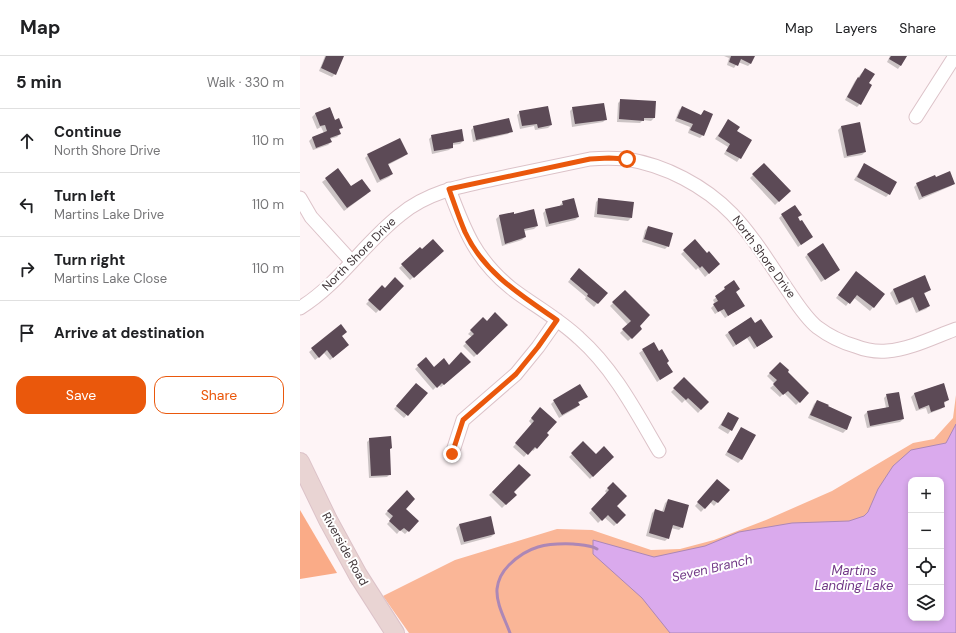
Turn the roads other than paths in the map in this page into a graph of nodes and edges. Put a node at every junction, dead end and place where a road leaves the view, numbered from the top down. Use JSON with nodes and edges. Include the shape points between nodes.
{"nodes":[{"id":1,"x":955,"y":56,"type":"edge"},
{"id":2,"x":916,"y":117,"type":"dead end"},
{"id":3,"x":449,"y":189,"type":"junction"},
{"id":4,"x":300,"y":198,"type":"edge"},
{"id":5,"x":352,"y":262,"type":"junction"},
{"id":6,"x":300,"y":308,"type":"edge"},
{"id":7,"x":557,"y":320,"type":"junction"},
{"id":8,"x":956,"y":329,"type":"edge"},
{"id":9,"x":659,"y":452,"type":"dead end"},
{"id":10,"x":452,"y":454,"type":"dead end"},
{"id":11,"x":300,"y":462,"type":"edge"},
{"id":12,"x":395,"y":633,"type":"edge"}],
"edges":[{"from":1,"to":2,"type":"street"},
{"from":3,"to":5,"type":"street","name":"North Shore Drive","via":[[424,199],[401,214]]},
{"from":3,"to":7,"type":"street","via":[[466,233],[485,263],[511,288]]},
{"from":3,"to":8,"type":"street","name":"North Shore Drive","via":[[590,159],[627,159],[660,168],[704,190],[732,214],[748,232],[802,311],[816,326],[839,342],[866,350],[886,351],[905,348]]},
{"from":4,"to":5,"type":"street","via":[[311,217]]},
{"from":5,"to":6,"type":"street","name":"North Shore Drive","via":[[328,287]]},
{"from":7,"to":9,"type":"street","via":[[598,358],[624,394]]},
{"from":7,"to":10,"type":"street","via":[[516,374],[463,420]]},
{"from":11,"to":12,"type":"street","name":"Riverside Road","via":[[358,575]]}]}
